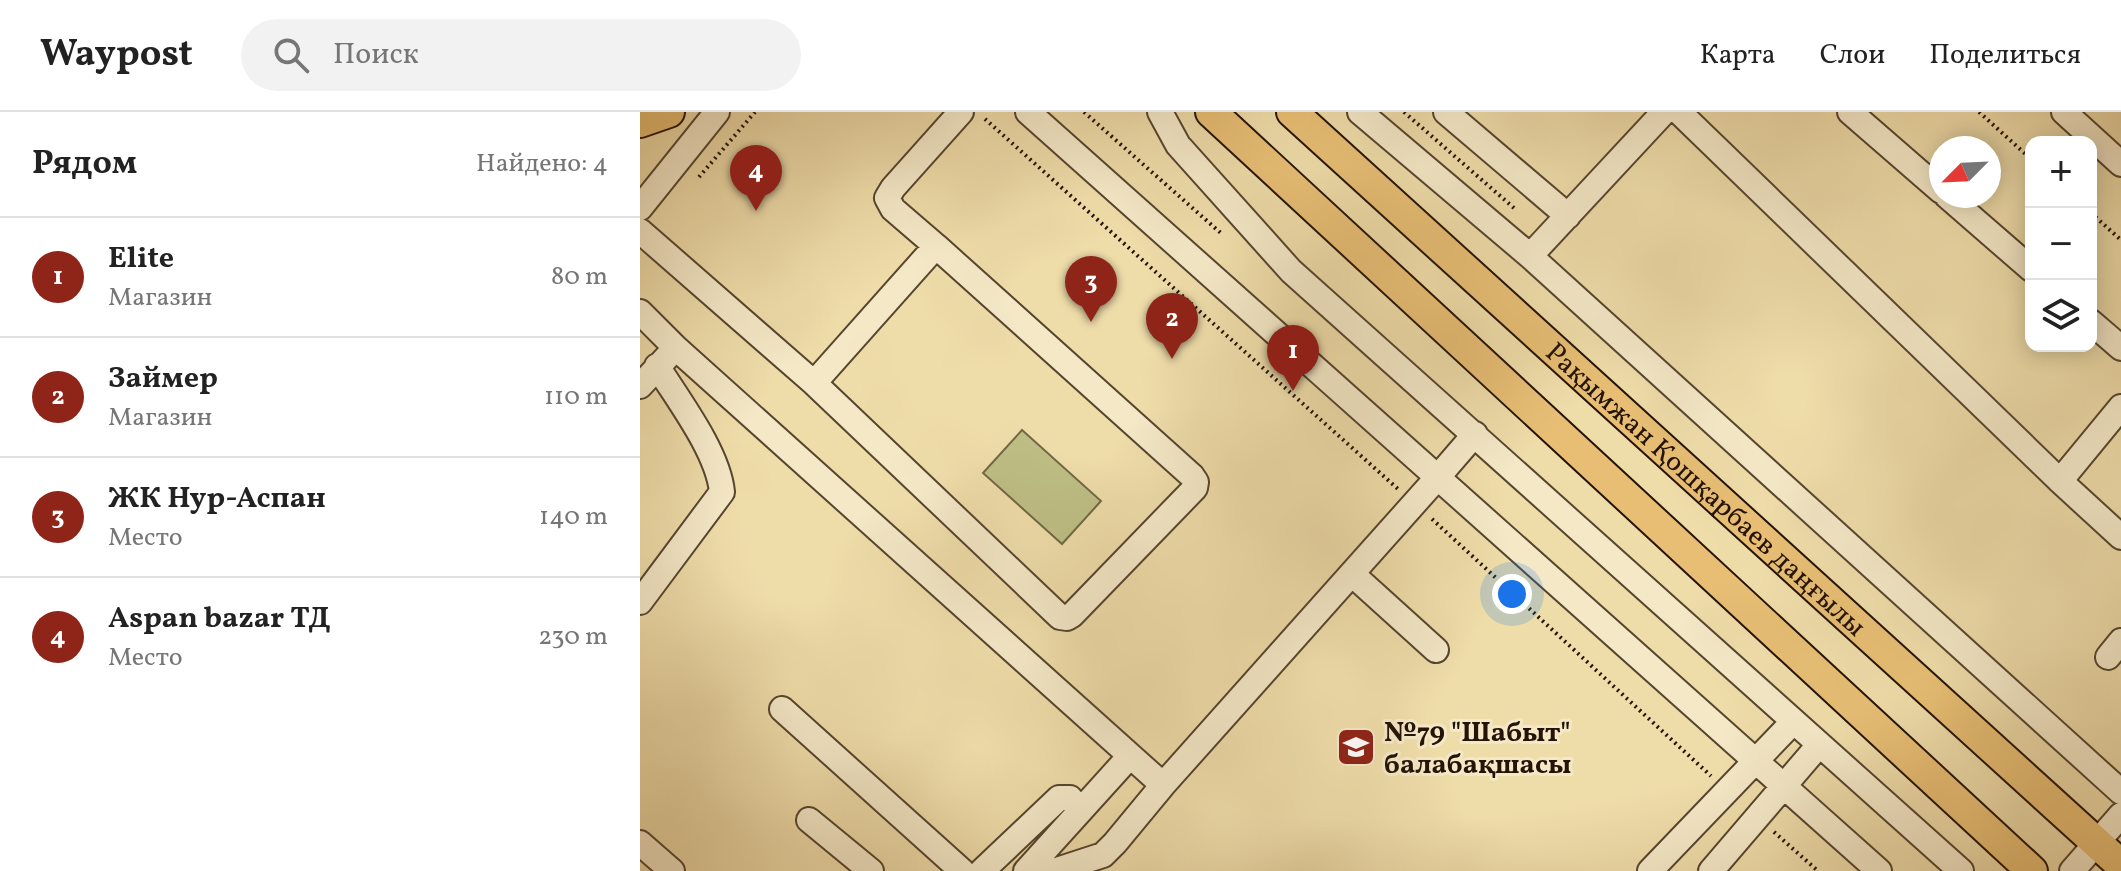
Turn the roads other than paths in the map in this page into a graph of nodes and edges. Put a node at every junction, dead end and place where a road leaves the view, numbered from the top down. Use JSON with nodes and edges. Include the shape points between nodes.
{"nodes":[{"id":1,"x":669,"y":112,"type":"edge"},
{"id":2,"x":717,"y":112,"type":"edge"},
{"id":3,"x":961,"y":112,"type":"edge"},
{"id":4,"x":1028,"y":112,"type":"edge"},
{"id":5,"x":1160,"y":112,"type":"edge"},
{"id":6,"x":1211,"y":112,"type":"edge"},
{"id":7,"x":1292,"y":112,"type":"edge"},
{"id":8,"x":1360,"y":112,"type":"edge"},
{"id":9,"x":1446,"y":112,"type":"edge"},
{"id":10,"x":1664,"y":112,"type":"edge"},
{"id":11,"x":1679,"y":112,"type":"edge"},
{"id":12,"x":1850,"y":112,"type":"edge"},
{"id":13,"x":2064,"y":112,"type":"edge"},
{"id":14,"x":640,"y":122,"type":"edge"},
{"id":15,"x":2121,"y":164,"type":"edge"},
{"id":16,"x":1929,"y":181,"type":"edge"},
{"id":17,"x":640,"y":208,"type":"edge"},
{"id":18,"x":1961,"y":208,"type":"edge"},
{"id":19,"x":1568,"y":216,"type":"junction"},
{"id":20,"x":640,"y":231,"type":"edge"},
{"id":21,"x":936,"y":246,"type":"junction"},
{"id":22,"x":1530,"y":256,"type":"junction"},
{"id":23,"x":2025,"y":264,"type":"edge"},
{"id":24,"x":640,"y":312,"type":"edge"},
{"id":25,"x":2097,"y":327,"type":"edge"},
{"id":26,"x":676,"y":348,"type":"junction"},
{"id":27,"x":2121,"y":348,"type":"edge"},
{"id":28,"x":657,"y":366,"type":"junction"},
{"id":29,"x":814,"y":383,"type":"junction"},
{"id":30,"x":640,"y":386,"type":"edge"},
{"id":31,"x":2121,"y":407,"type":"edge"},
{"id":32,"x":1475,"y":434,"type":"junction"},
{"id":33,"x":1437,"y":478,"type":"junction"},
{"id":34,"x":2060,"y":481,"type":"junction"},
{"id":35,"x":2121,"y":537,"type":"edge"},
{"id":36,"x":1352,"y":574,"type":"junction"},
{"id":37,"x":640,"y":602,"type":"edge"},
{"id":38,"x":1436,"y":650,"type":"dead end"},
{"id":39,"x":782,"y":709,"type":"dead end"},
{"id":40,"x":1793,"y":722,"type":"junction"},
{"id":41,"x":1819,"y":745,"type":"junction"},
{"id":42,"x":1130,"y":756,"type":"junction"},
{"id":43,"x":1755,"y":761,"type":"junction"},
{"id":44,"x":1163,"y":785,"type":"junction"},
{"id":45,"x":1785,"y":787,"type":"junction"},
{"id":46,"x":2121,"y":792,"type":"edge"},
{"id":47,"x":1077,"y":814,"type":"junction"},
{"id":48,"x":2121,"y":815,"type":"edge"},
{"id":49,"x":809,"y":820,"type":"dead end"},
{"id":50,"x":2097,"y":842,"type":"junction"},
{"id":51,"x":640,"y":843,"type":"edge"},
{"id":52,"x":2121,"y":865,"type":"edge"},
{"id":53,"x":672,"y":871,"type":"edge"},
{"id":54,"x":871,"y":871,"type":"edge"},
{"id":55,"x":962,"y":871,"type":"edge"},
{"id":56,"x":982,"y":871,"type":"edge"},
{"id":57,"x":1026,"y":871,"type":"edge"},
{"id":58,"x":1054,"y":871,"type":"edge"},
{"id":59,"x":1650,"y":871,"type":"edge"},
{"id":60,"x":1711,"y":871,"type":"edge"},
{"id":61,"x":1879,"y":871,"type":"edge"},
{"id":62,"x":1961,"y":871,"type":"edge"},
{"id":63,"x":2032,"y":871,"type":"edge"},
{"id":64,"x":2072,"y":871,"type":"edge"}],
"edges":[{"from":1,"to":14,"type":"main road"},
{"from":2,"to":17,"type":"lane"},
{"from":3,"to":21,"type":"lane","via":[[887,198]]},
{"from":4,"to":33,"type":"lane"},
{"from":5,"to":32,"type":"lane","via":[[1178,145],[1291,271]]},
{"from":6,"to":63,"type":"main road","name":"Рақымжан Қошқарбаев даңғылы"},
{"from":7,"to":50,"type":"main road","name":"Рақымжан Қошқарбаев даңғылы"},
{"from":8,"to":22,"type":"lane"},
{"from":9,"to":19,"type":"lane"},
{"from":10,"to":19,"type":"lane"},
{"from":11,"to":34,"type":"lane"},
{"from":12,"to":16,"type":"lane"},
{"from":13,"to":15,"type":"lane"},
{"from":18,"to":23,"type":"lane"},
{"from":19,"to":22,"type":"lane"},
{"from":20,"to":29,"type":"lane"},
{"from":21,"to":29,"type":"lane"},
{"from":21,"to":29,"type":"lane","via":[[1192,476],[1195,488],[1072,615],[1060,617]]},
{"from":22,"to":46,"type":"lane"},
{"from":24,"to":26,"type":"lane"},
{"from":25,"to":27,"type":"lane"},
{"from":26,"to":28,"type":"lane"},
{"from":26,"to":42,"type":"lane"},
{"from":28,"to":30,"type":"lane"},
{"from":28,"to":37,"type":"lane","via":[[714,459],[722,492]]},
{"from":31,"to":34,"type":"lane"},
{"from":32,"to":33,"type":"lane"},
{"from":32,"to":40,"type":"lane"},
{"from":33,"to":36,"type":"lane"},
{"from":33,"to":43,"type":"lane"},
{"from":34,"to":35,"type":"lane"},
{"from":36,"to":38,"type":"lane"},
{"from":36,"to":44,"type":"lane"},
{"from":39,"to":55,"type":"lane"},
{"from":40,"to":41,"type":"lane"},
{"from":40,"to":43,"type":"lane"},
{"from":41,"to":45,"type":"lane"},
{"from":41,"to":62,"type":"lane"},
{"from":42,"to":44,"type":"lane"},
{"from":42,"to":47,"type":"lane"},
{"from":43,"to":45,"type":"lane"},
{"from":43,"to":59,"type":"lane"},
{"from":44,"to":58,"type":"lane","via":[[1103,855]]},
{"from":45,"to":60,"type":"lane"},
{"from":45,"to":61,"type":"lane"},
{"from":47,"to":56,"type":"lane","via":[[1070,798],[1059,798]]},
{"from":47,"to":57,"type":"lane"},
{"from":48,"to":50,"type":"lane"},
{"from":49,"to":54,"type":"lane"},
{"from":50,"to":52,"type":"main road","name":"Рақымжан Қошқарбаев даңғылы"},
{"from":50,"to":64,"type":"lane"},
{"from":51,"to":53,"type":"lane"}]}
